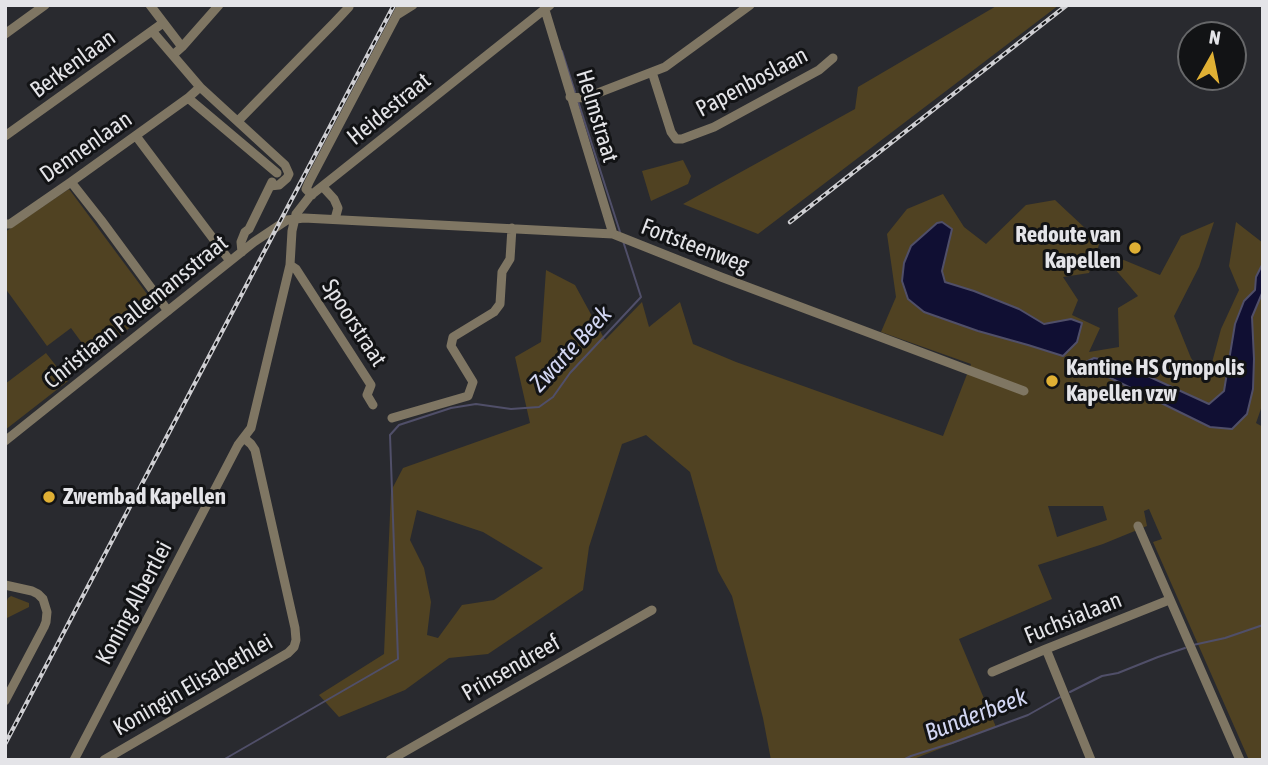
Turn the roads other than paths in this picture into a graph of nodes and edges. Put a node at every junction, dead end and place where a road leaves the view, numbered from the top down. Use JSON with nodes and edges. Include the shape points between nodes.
{"nodes":[{"id":1,"x":45,"y":5,"type":"edge"},
{"id":2,"x":150,"y":5,"type":"edge"},
{"id":3,"x":219,"y":5,"type":"edge"},
{"id":4,"x":348,"y":5,"type":"edge"},
{"id":5,"x":402,"y":5,"type":"edge"},
{"id":6,"x":413,"y":5,"type":"edge"},
{"id":7,"x":750,"y":5,"type":"edge"},
{"id":8,"x":547,"y":7,"type":"edge"},
{"id":9,"x":397,"y":15,"type":"junction"},
{"id":10,"x":163,"y":23,"type":"junction"},
{"id":11,"x":152,"y":31,"type":"junction"},
{"id":12,"x":5,"y":34,"type":"edge"},
{"id":13,"x":182,"y":47,"type":"junction"},
{"id":14,"x":173,"y":54,"type":"junction"},
{"id":15,"x":833,"y":58,"type":"dead end"},
{"id":16,"x":652,"y":72,"type":"junction"},
{"id":17,"x":200,"y":87,"type":"junction"},
{"id":18,"x":570,"y":97,"type":"junction"},
{"id":19,"x":188,"y":98,"type":"junction"},
{"id":20,"x":238,"y":121,"type":"junction"},
{"id":21,"x":5,"y":136,"type":"edge"},
{"id":22,"x":136,"y":136,"type":"junction"},
{"id":23,"x":278,"y":160,"type":"junction"},
{"id":24,"x":277,"y":173,"type":"junction"},
{"id":25,"x":71,"y":182,"type":"junction"},
{"id":26,"x":270,"y":186,"type":"junction"},
{"id":27,"x":323,"y":187,"type":"junction"},
{"id":28,"x":312,"y":195,"type":"junction"},
{"id":29,"x":294,"y":218,"type":"junction"},
{"id":30,"x":335,"y":219,"type":"junction"},
{"id":31,"x":5,"y":224,"type":"edge"},
{"id":32,"x":512,"y":228,"type":"junction"},
{"id":33,"x":249,"y":229,"type":"junction"},
{"id":34,"x":613,"y":234,"type":"junction"},
{"id":35,"x":254,"y":242,"type":"junction"},
{"id":36,"x":242,"y":252,"type":"junction"},
{"id":37,"x":230,"y":261,"type":"junction"},
{"id":38,"x":290,"y":265,"type":"junction"},
{"id":39,"x":168,"y":311,"type":"junction"},
{"id":40,"x":1024,"y":391,"type":"dead end"},
{"id":41,"x":373,"y":405,"type":"dead end"},
{"id":42,"x":392,"y":418,"type":"dead end"},
{"id":43,"x":244,"y":438,"type":"junction"},
{"id":44,"x":5,"y":441,"type":"edge"},
{"id":45,"x":1138,"y":526,"type":"dead end"},
{"id":46,"x":5,"y":584,"type":"edge"},
{"id":47,"x":1169,"y":600,"type":"junction"},
{"id":48,"x":652,"y":610,"type":"dead end"},
{"id":49,"x":1046,"y":649,"type":"junction"},
{"id":50,"x":992,"y":672,"type":"dead end"},
{"id":51,"x":5,"y":701,"type":"edge"},
{"id":52,"x":74,"y":760,"type":"edge"},
{"id":53,"x":104,"y":760,"type":"edge"},
{"id":54,"x":390,"y":760,"type":"edge"},
{"id":55,"x":1091,"y":760,"type":"edge"},
{"id":56,"x":1240,"y":760,"type":"edge"}],
"edges":[{"from":1,"to":12,"type":"street"},
{"from":2,"to":10,"type":"street"},
{"from":3,"to":13,"type":"street"},
{"from":4,"to":20,"type":"street"},
{"from":5,"to":9,"type":"street"},
{"from":6,"to":9,"type":"street"},
{"from":7,"to":16,"type":"street"},
{"from":8,"to":18,"type":"street","name":"Helmstraat"},
{"from":8,"to":27,"type":"street","name":"Heidestraat"},
{"from":9,"to":28,"type":"street","via":[[309,182],[306,189]]},
{"from":10,"to":11,"type":"street","name":"Berkenlaan"},
{"from":10,"to":13,"type":"street"},
{"from":11,"to":14,"type":"street"},
{"from":11,"to":21,"type":"street","name":"Berkenlaan"},
{"from":13,"to":14,"type":"street"},
{"from":14,"to":17,"type":"street"},
{"from":15,"to":16,"type":"street","name":"Papenboslaan","via":[[714,127],[682,139],[671,132]]},
{"from":16,"to":18,"type":"street","via":[[585,98]]},
{"from":17,"to":19,"type":"street","name":"Dennenlaan"},
{"from":17,"to":20,"type":"street"},
{"from":18,"to":34,"type":"street","name":"Helmstraat"},
{"from":19,"to":22,"type":"street","name":"Dennenlaan"},
{"from":19,"to":24,"type":"street"},
{"from":20,"to":23,"type":"street"},
{"from":22,"to":25,"type":"street","name":"Dennenlaan"},
{"from":22,"to":37,"type":"street"},
{"from":23,"to":24,"type":"street"},
{"from":23,"to":26,"type":"street","via":[[289,174],[284,182]]},
{"from":24,"to":26,"type":"street"},
{"from":25,"to":31,"type":"street","name":"Dennenlaan"},
{"from":25,"to":39,"type":"street"},
{"from":26,"to":33,"type":"street"},
{"from":27,"to":28,"type":"street","name":"Heidestraat"},
{"from":27,"to":30,"type":"street","via":[[338,208]]},
{"from":28,"to":29,"type":"street","name":"Heidestraat"},
{"from":29,"to":30,"type":"street","name":"Fortsteenweg"},
{"from":29,"to":35,"type":"street","name":"Christiaan Pallemansstraat"},
{"from":29,"to":38,"type":"street"},
{"from":30,"to":32,"type":"street","name":"Fortsteenweg"},
{"from":32,"to":34,"type":"street","name":"Fortsteenweg"},
{"from":32,"to":42,"type":"street","via":[[500,304],[453,337],[451,346],[473,382],[468,396]]},
{"from":33,"to":35,"type":"street"},
{"from":33,"to":36,"type":"street","via":[[241,242]]},
{"from":34,"to":40,"type":"street","name":"Fortsteenweg"},
{"from":35,"to":36,"type":"street","name":"Christiaan Pallemansstraat"},
{"from":36,"to":37,"type":"street","name":"Christiaan Pallemansstraat"},
{"from":37,"to":39,"type":"street","name":"Christiaan Pallemansstraat"},
{"from":38,"to":41,"type":"street","name":"Spoorstraat","via":[[371,385],[367,395]]},
{"from":38,"to":43,"type":"street","name":"Koning Albertlei","via":[[251,428]]},
{"from":39,"to":44,"type":"street","name":"Christiaan Pallemansstraat"},
{"from":43,"to":52,"type":"street","name":"Koning Albertlei"},
{"from":43,"to":53,"type":"street","name":"Koningin Elisabethlei","via":[[255,450],[295,628],[294,647]]},
{"from":45,"to":47,"type":"street"},
{"from":46,"to":51,"type":"street","via":[[38,594],[47,612]]},
{"from":47,"to":49,"type":"street","name":"Fuchsialaan"},
{"from":47,"to":56,"type":"street"},
{"from":48,"to":54,"type":"street","name":"Prinsendreef"},
{"from":49,"to":50,"type":"street","name":"Fuchsialaan"},
{"from":49,"to":55,"type":"street"}]}
